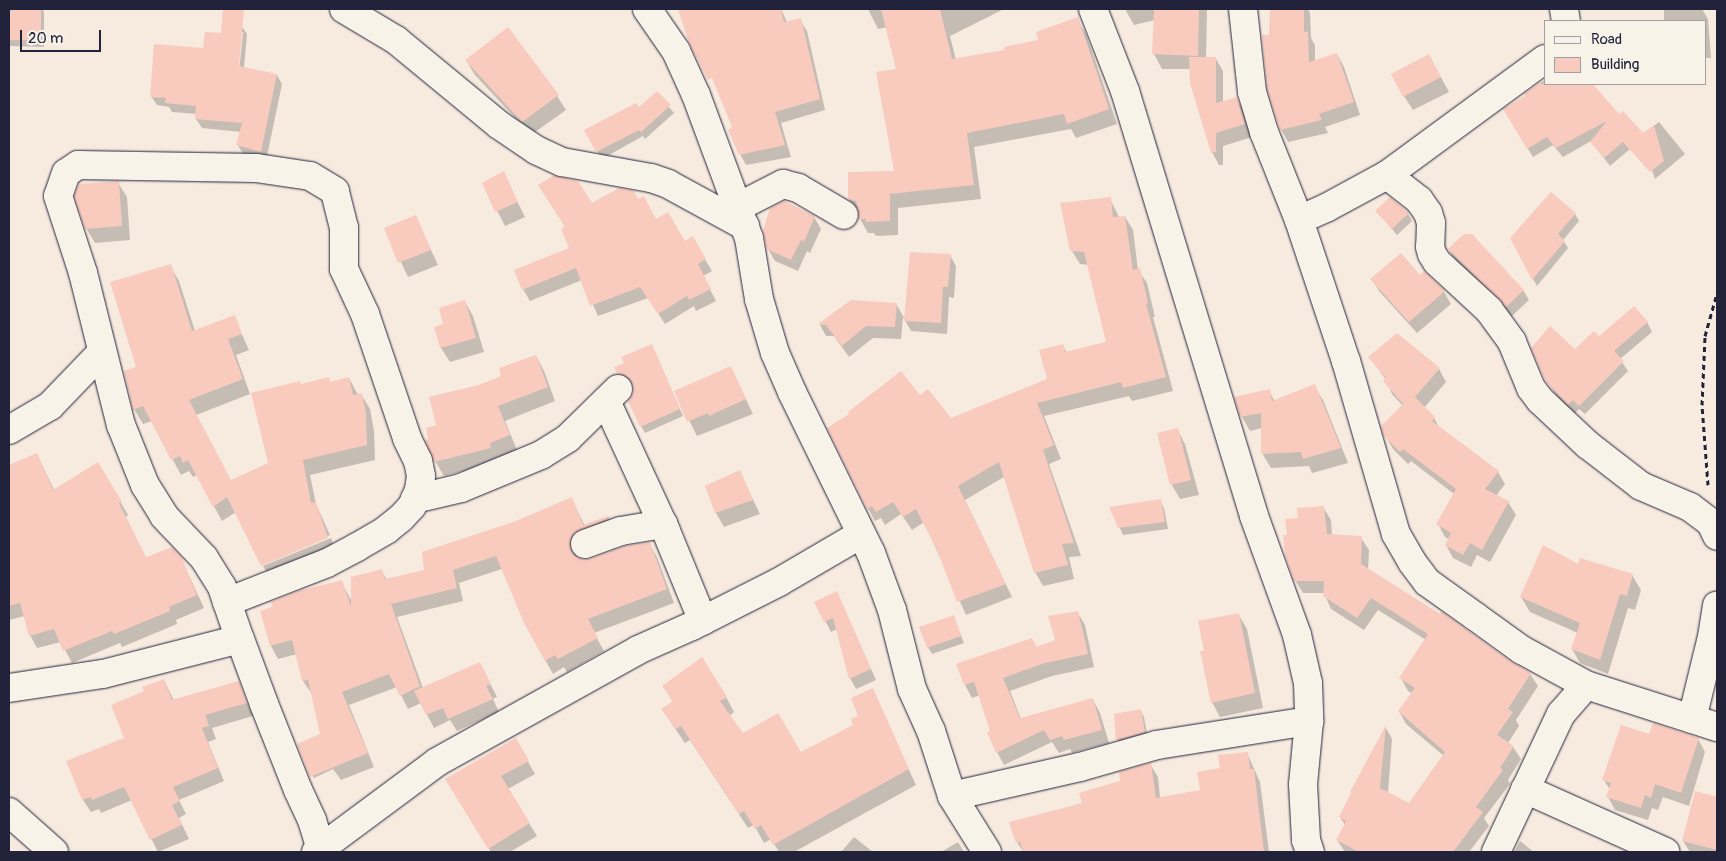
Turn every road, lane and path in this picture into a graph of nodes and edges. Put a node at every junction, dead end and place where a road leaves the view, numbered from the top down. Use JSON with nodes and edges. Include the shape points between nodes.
{"nodes":[{"id":1,"x":344,"y":9,"type":"edge"},
{"id":2,"x":647,"y":9,"type":"edge"},
{"id":3,"x":1093,"y":9,"type":"edge"},
{"id":4,"x":1243,"y":9,"type":"edge"},
{"id":5,"x":1544,"y":60,"type":"edge"},
{"id":6,"x":1387,"y":175,"type":"junction"},
{"id":7,"x":844,"y":215,"type":"dead end"},
{"id":8,"x":742,"y":216,"type":"junction"},
{"id":9,"x":1299,"y":220,"type":"junction"},
{"id":10,"x":1717,"y":293,"type":"edge"},
{"id":11,"x":101,"y":352,"type":"junction"},
{"id":12,"x":9,"y":430,"type":"edge"},
{"id":13,"x":415,"y":499,"type":"junction"},
{"id":14,"x":662,"y":524,"type":"junction"},
{"id":15,"x":1714,"y":530,"type":"edge"},
{"id":16,"x":861,"y":534,"type":"junction"},
{"id":17,"x":585,"y":544,"type":"dead end"},
{"id":18,"x":227,"y":602,"type":"junction"},
{"id":19,"x":1717,"y":605,"type":"edge"},
{"id":20,"x":703,"y":621,"type":"junction"},
{"id":21,"x":240,"y":639,"type":"junction"},
{"id":22,"x":11,"y":683,"type":"edge"},
{"id":23,"x":1586,"y":685,"type":"junction"},
{"id":24,"x":1692,"y":719,"type":"junction"},
{"id":25,"x":1310,"y":721,"type":"junction"},
{"id":26,"x":1717,"y":727,"type":"edge"},
{"id":27,"x":1525,"y":789,"type":"junction"},
{"id":28,"x":952,"y":796,"type":"junction"},
{"id":29,"x":9,"y":812,"type":"edge"},
{"id":30,"x":318,"y":850,"type":"edge"},
{"id":31,"x":54,"y":852,"type":"edge"},
{"id":32,"x":988,"y":852,"type":"edge"},
{"id":33,"x":1310,"y":852,"type":"edge"},
{"id":34,"x":1496,"y":852,"type":"edge"},
{"id":35,"x":1664,"y":852,"type":"edge"}],
"edges":[{"from":1,"to":8,"type":"street","via":[[396,40],[499,125],[536,150],[562,162],[650,178]]},
{"from":2,"to":8,"type":"street","via":[[676,51]]},
{"from":3,"to":25,"type":"street","via":[[1125,90],[1254,516],[1297,635],[1308,683]]},
{"from":4,"to":9,"type":"street","via":[[1252,92],[1264,132]]},
{"from":5,"to":6,"type":"street"},
{"from":6,"to":9,"type":"street"},
{"from":6,"to":15,"type":"street","via":[[1419,200],[1428,213],[1432,254],[1489,310],[1512,342],[1531,388],[1540,400],[1582,439],[1642,486],[1690,507]]},
{"from":7,"to":8,"type":"street","via":[[798,188],[782,184]]},
{"from":8,"to":16,"type":"street","via":[[759,298],[775,353]]},
{"from":9,"to":23,"type":"street","via":[[1346,361],[1396,534],[1412,562],[1427,582],[1476,618],[1522,650]]},
{"from":10,"to":15,"type":"path","via":[[1705,336],[1702,405]]},
{"from":11,"to":12,"type":"street","via":[[50,406]]},
{"from":11,"to":13,"type":"street","via":[[83,272],[58,196],[66,172],[78,165],[256,168],[310,176],[335,191],[344,228],[344,268],[418,461],[421,476]]},
{"from":11,"to":18,"type":"street","via":[[121,425],[145,485],[164,516],[204,558]]},
{"from":13,"to":14,"type":"street","via":[[460,488],[541,455],[568,438],[612,395]]},
{"from":13,"to":18,"type":"street","via":[[412,506],[386,530],[350,551]]},
{"from":14,"to":17,"type":"street","via":[[621,532]]},
{"from":14,"to":20,"type":"street"},
{"from":16,"to":20,"type":"street"},
{"from":16,"to":28,"type":"street","via":[[892,610],[912,689],[931,732]]},
{"from":18,"to":21,"type":"street"},
{"from":19,"to":24,"type":"street"},
{"from":20,"to":30,"type":"street","via":[[638,650],[438,762]]},
{"from":21,"to":22,"type":"street","via":[[104,674]]},
{"from":21,"to":30,"type":"street","via":[[312,820]]},
{"from":23,"to":24,"type":"street"},
{"from":23,"to":27,"type":"street","via":[[1562,714]]},
{"from":24,"to":26,"type":"street"},
{"from":25,"to":28,"type":"street","via":[[1157,744],[1080,767]]},
{"from":25,"to":33,"type":"street","via":[[1303,784],[1306,840]]},
{"from":27,"to":34,"type":"street"},
{"from":27,"to":35,"type":"street"},
{"from":28,"to":32,"type":"street"},
{"from":29,"to":31,"type":"street"}]}
